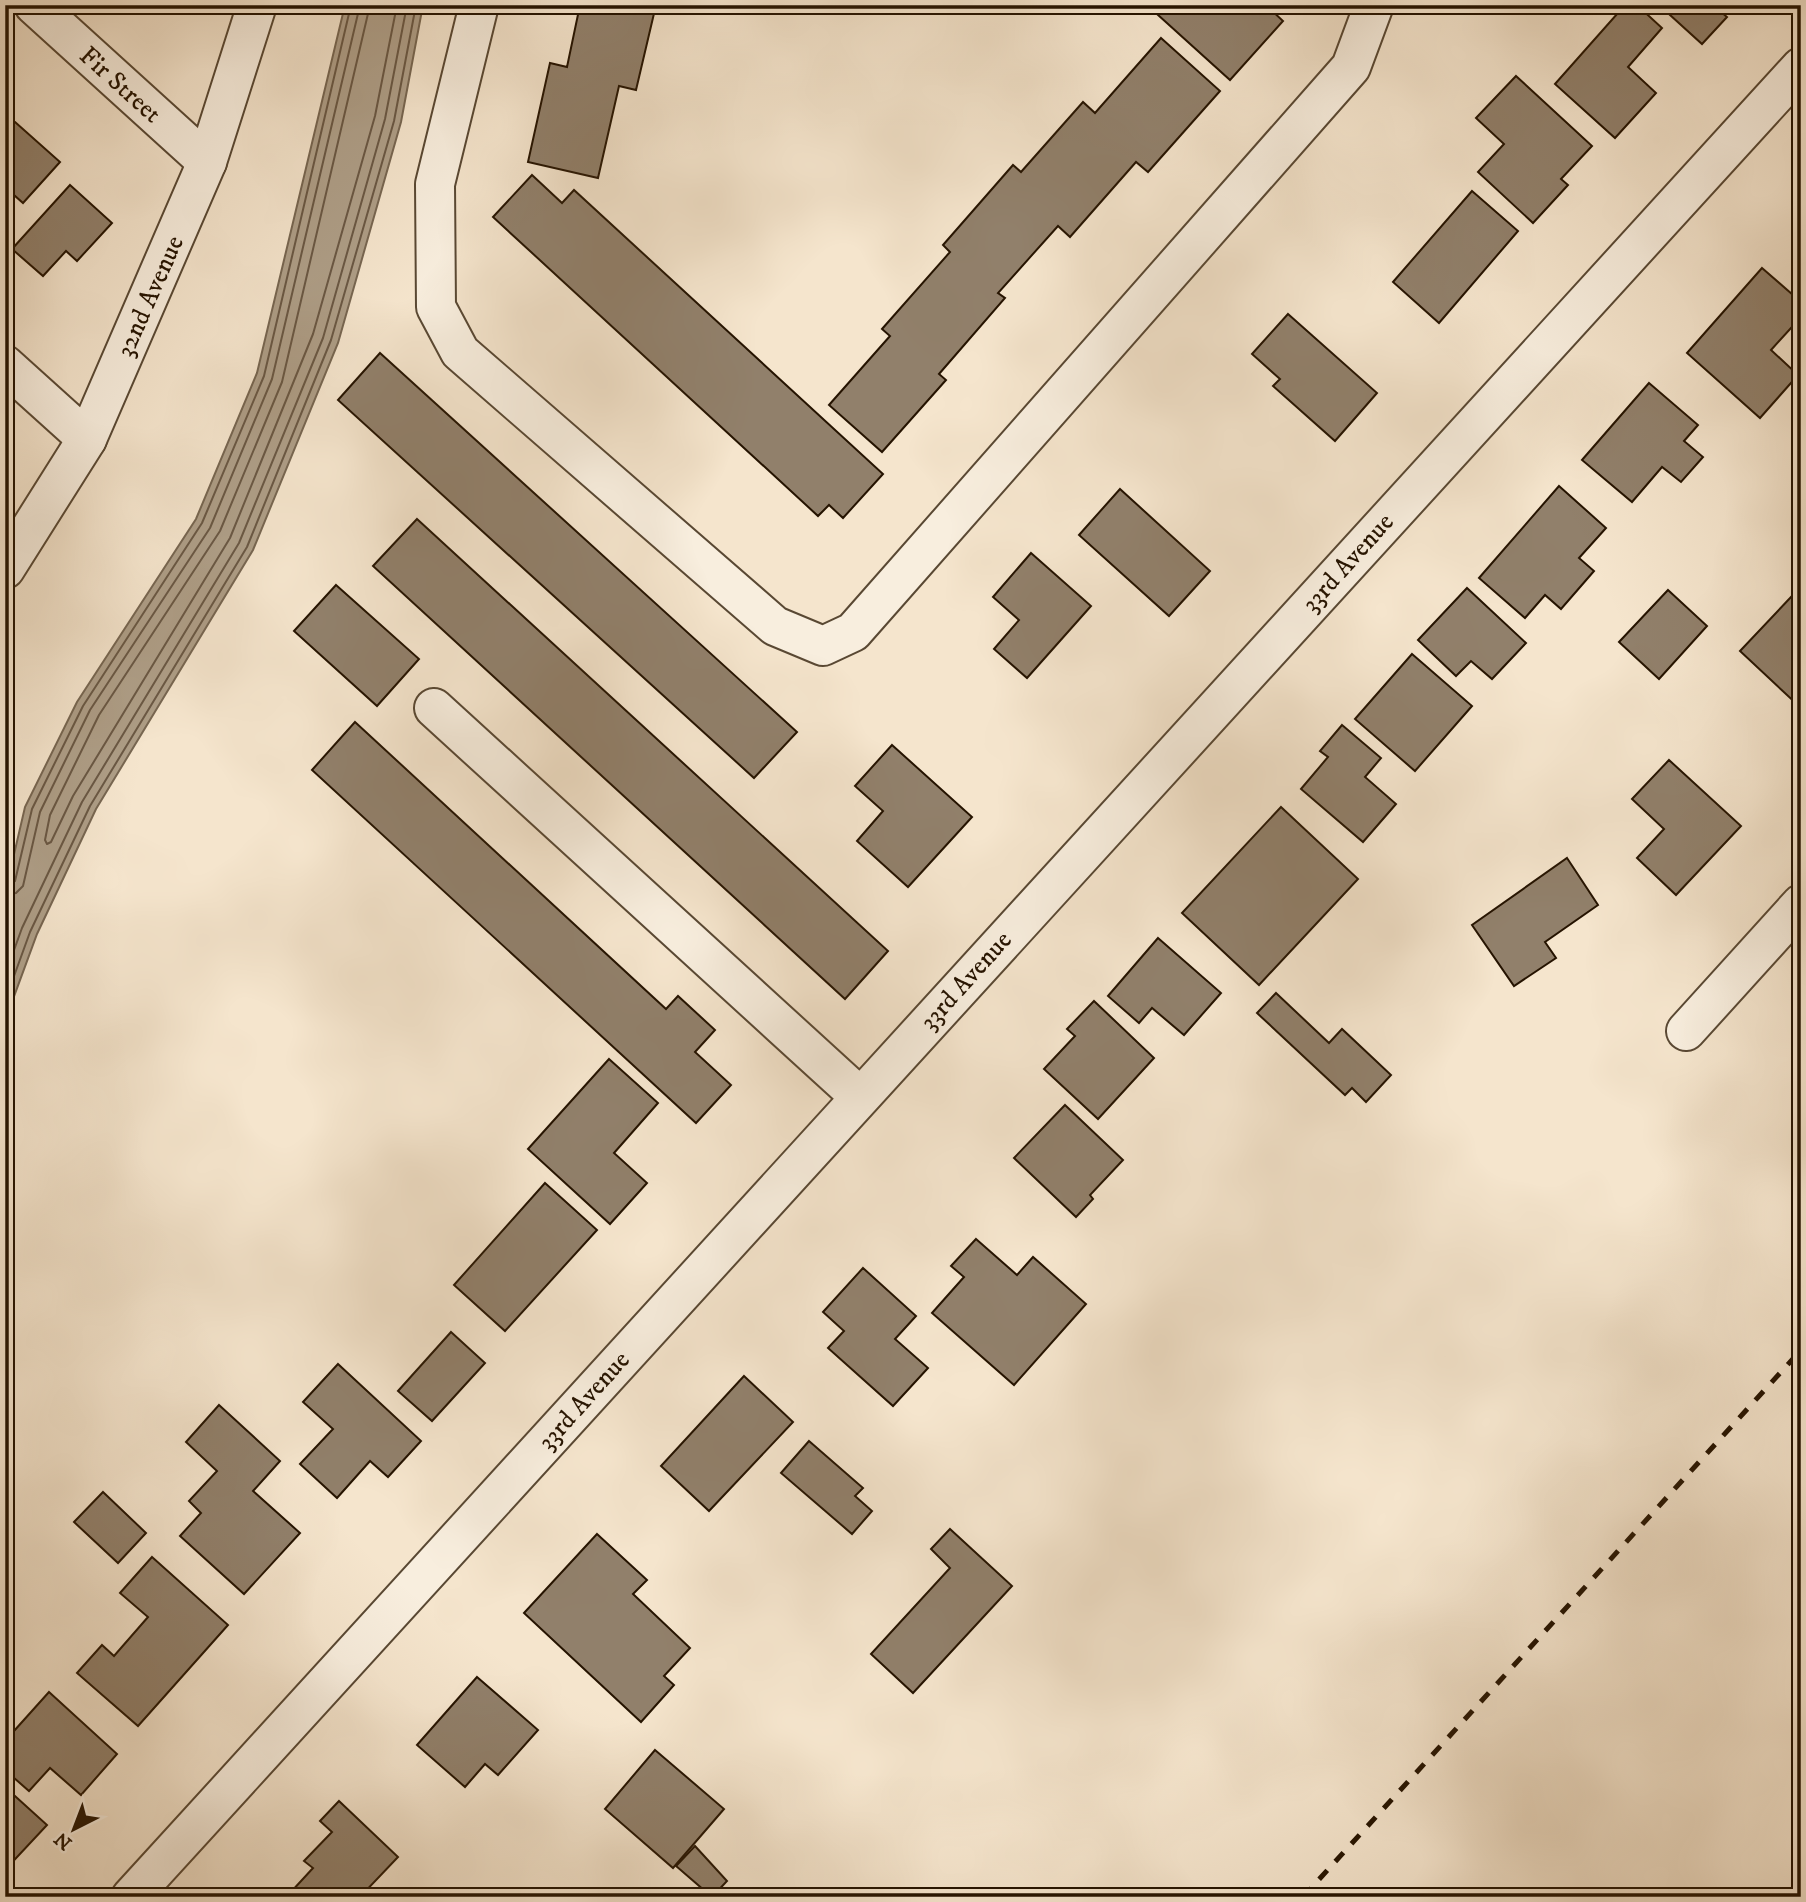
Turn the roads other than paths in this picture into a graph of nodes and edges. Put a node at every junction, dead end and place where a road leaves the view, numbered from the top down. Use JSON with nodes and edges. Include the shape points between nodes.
{"nodes":[{"id":1,"x":34,"y":5,"type":"edge"},
{"id":2,"x":257,"y":5,"type":"edge"},
{"id":3,"x":479,"y":5,"type":"edge"},
{"id":4,"x":1374,"y":5,"type":"edge"},
{"id":5,"x":1801,"y":66,"type":"edge"},
{"id":6,"x":207,"y":162,"type":"junction"},
{"id":7,"x":5,"y":365,"type":"edge"},
{"id":8,"x":87,"y":439,"type":"junction"},
{"id":9,"x":5,"y":569,"type":"edge"},
{"id":10,"x":434,"y":708,"type":"dead end"},
{"id":11,"x":1801,"y":904,"type":"edge"},
{"id":12,"x":1685,"y":1031,"type":"dead end"},
{"id":13,"x":859,"y":1096,"type":"junction"},
{"id":14,"x":131,"y":1897,"type":"edge"}],
"edges":[{"from":1,"to":6,"type":"street","name":"Fir Street"},
{"from":2,"to":6,"type":"street","name":"32nd Avenue"},
{"from":3,"to":4,"type":"street","via":[[435,184],[436,307],[460,352],[775,626],[823,646],[853,632],[1351,67]]},
{"from":5,"to":13,"type":"street","name":"33rd Avenue"},
{"from":6,"to":8,"type":"street","name":"32nd Avenue"},
{"from":7,"to":8,"type":"street"},
{"from":8,"to":9,"type":"street","name":"32nd Avenue"},
{"from":10,"to":13,"type":"street"},
{"from":11,"to":12,"type":"street"},
{"from":13,"to":14,"type":"street","name":"33rd Avenue"}]}
